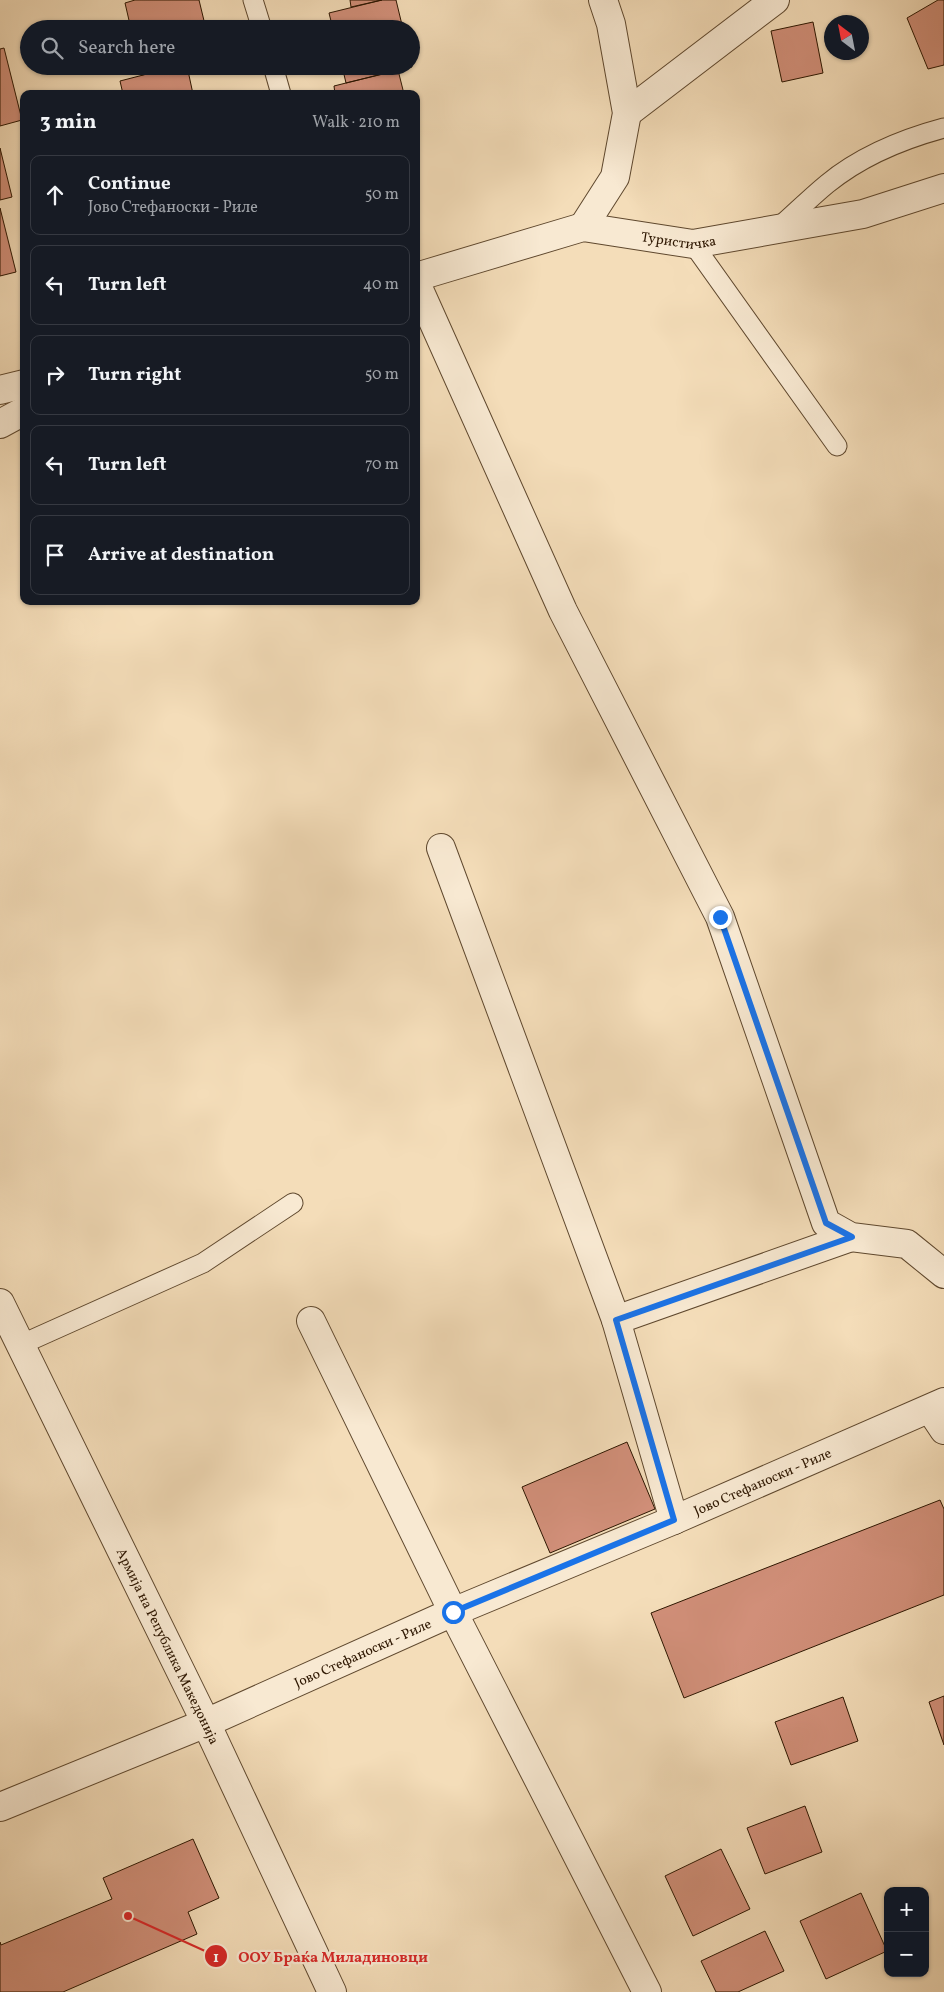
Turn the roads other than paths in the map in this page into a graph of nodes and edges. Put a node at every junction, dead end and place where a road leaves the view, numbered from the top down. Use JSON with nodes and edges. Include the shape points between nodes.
{"nodes":[{"id":1,"x":254,"y":0,"type":"edge"},
{"id":2,"x":603,"y":0,"type":"edge"},
{"id":3,"x":775,"y":0,"type":"edge"},
{"id":4,"x":260,"y":20,"type":"edge"},
{"id":5,"x":276,"y":75,"type":"edge"},
{"id":6,"x":280,"y":90,"type":"edge"},
{"id":7,"x":627,"y":114,"type":"junction"},
{"id":8,"x":944,"y":128,"type":"edge"},
{"id":9,"x":944,"y":188,"type":"edge"},
{"id":10,"x":583,"y":227,"type":"junction"},
{"id":11,"x":777,"y":229,"type":"junction"},
{"id":12,"x":693,"y":244,"type":"junction"},
{"id":13,"x":420,"y":276,"type":"edge"},
{"id":14,"x":420,"y":293,"type":"edge"},
{"id":15,"x":20,"y":385,"type":"edge"},
{"id":16,"x":0,"y":390,"type":"edge"},
{"id":17,"x":20,"y":413,"type":"edge"},
{"id":18,"x":0,"y":424,"type":"edge"},
{"id":19,"x":837,"y":446,"type":"dead end"},
{"id":20,"x":441,"y":848,"type":"dead end"},
{"id":21,"x":293,"y":1203,"type":"dead end"},
{"id":22,"x":852,"y":1237,"type":"junction"},
{"id":23,"x":944,"y":1274,"type":"edge"},
{"id":24,"x":0,"y":1303,"type":"edge"},
{"id":25,"x":616,"y":1320,"type":"junction"},
{"id":26,"x":311,"y":1321,"type":"dead end"},
{"id":27,"x":20,"y":1345,"type":"junction"},
{"id":28,"x":939,"y":1414,"type":"edge"},
{"id":29,"x":674,"y":1520,"type":"junction"},
{"id":30,"x":453,"y":1612,"type":"junction"},
{"id":31,"x":206,"y":1723,"type":"junction"},
{"id":32,"x":0,"y":1807,"type":"edge"},
{"id":33,"x":332,"y":1992,"type":"edge"},
{"id":34,"x":647,"y":1992,"type":"edge"}],
"edges":[{"from":1,"to":4,"type":"lane"},
{"from":2,"to":7,"type":"street","via":[[611,24]]},
{"from":3,"to":7,"type":"street"},
{"from":5,"to":6,"type":"lane"},
{"from":7,"to":10,"type":"street","via":[[614,177]]},
{"from":8,"to":11,"type":"lane","via":[[914,136],[861,162],[828,184]]},
{"from":9,"to":11,"type":"street","name":"Туристичка","via":[[863,214]]},
{"from":10,"to":12,"type":"street","name":"Туристичка"},
{"from":10,"to":13,"type":"street","name":"Туристичка"},
{"from":11,"to":12,"type":"street","name":"Туристичка"},
{"from":12,"to":19,"type":"lane"},
{"from":14,"to":22,"type":"street","via":[[563,611],[720,917],[826,1223]]},
{"from":15,"to":16,"type":"street"},
{"from":17,"to":18,"type":"street"},
{"from":20,"to":25,"type":"street"},
{"from":21,"to":27,"type":"lane","via":[[203,1263]]},
{"from":22,"to":23,"type":"street","via":[[907,1244]]},
{"from":22,"to":25,"type":"street"},
{"from":24,"to":27,"type":"street","name":"Армија на Република Македонија"},
{"from":25,"to":29,"type":"street"},
{"from":26,"to":30,"type":"street"},
{"from":27,"to":31,"type":"street","name":"Армија на Република Македонија"},
{"from":28,"to":29,"type":"street","name":"Јово Стефаноски - Риле"},
{"from":29,"to":30,"type":"street","name":"Јово Стефаноски - Риле"},
{"from":30,"to":31,"type":"street","name":"Јово Стефаноски - Риле"},
{"from":30,"to":34,"type":"street"},
{"from":31,"to":32,"type":"street","name":"Јово Стефаноски - Риле"},
{"from":31,"to":33,"type":"street","name":"Армија на Република Македонија"}]}
